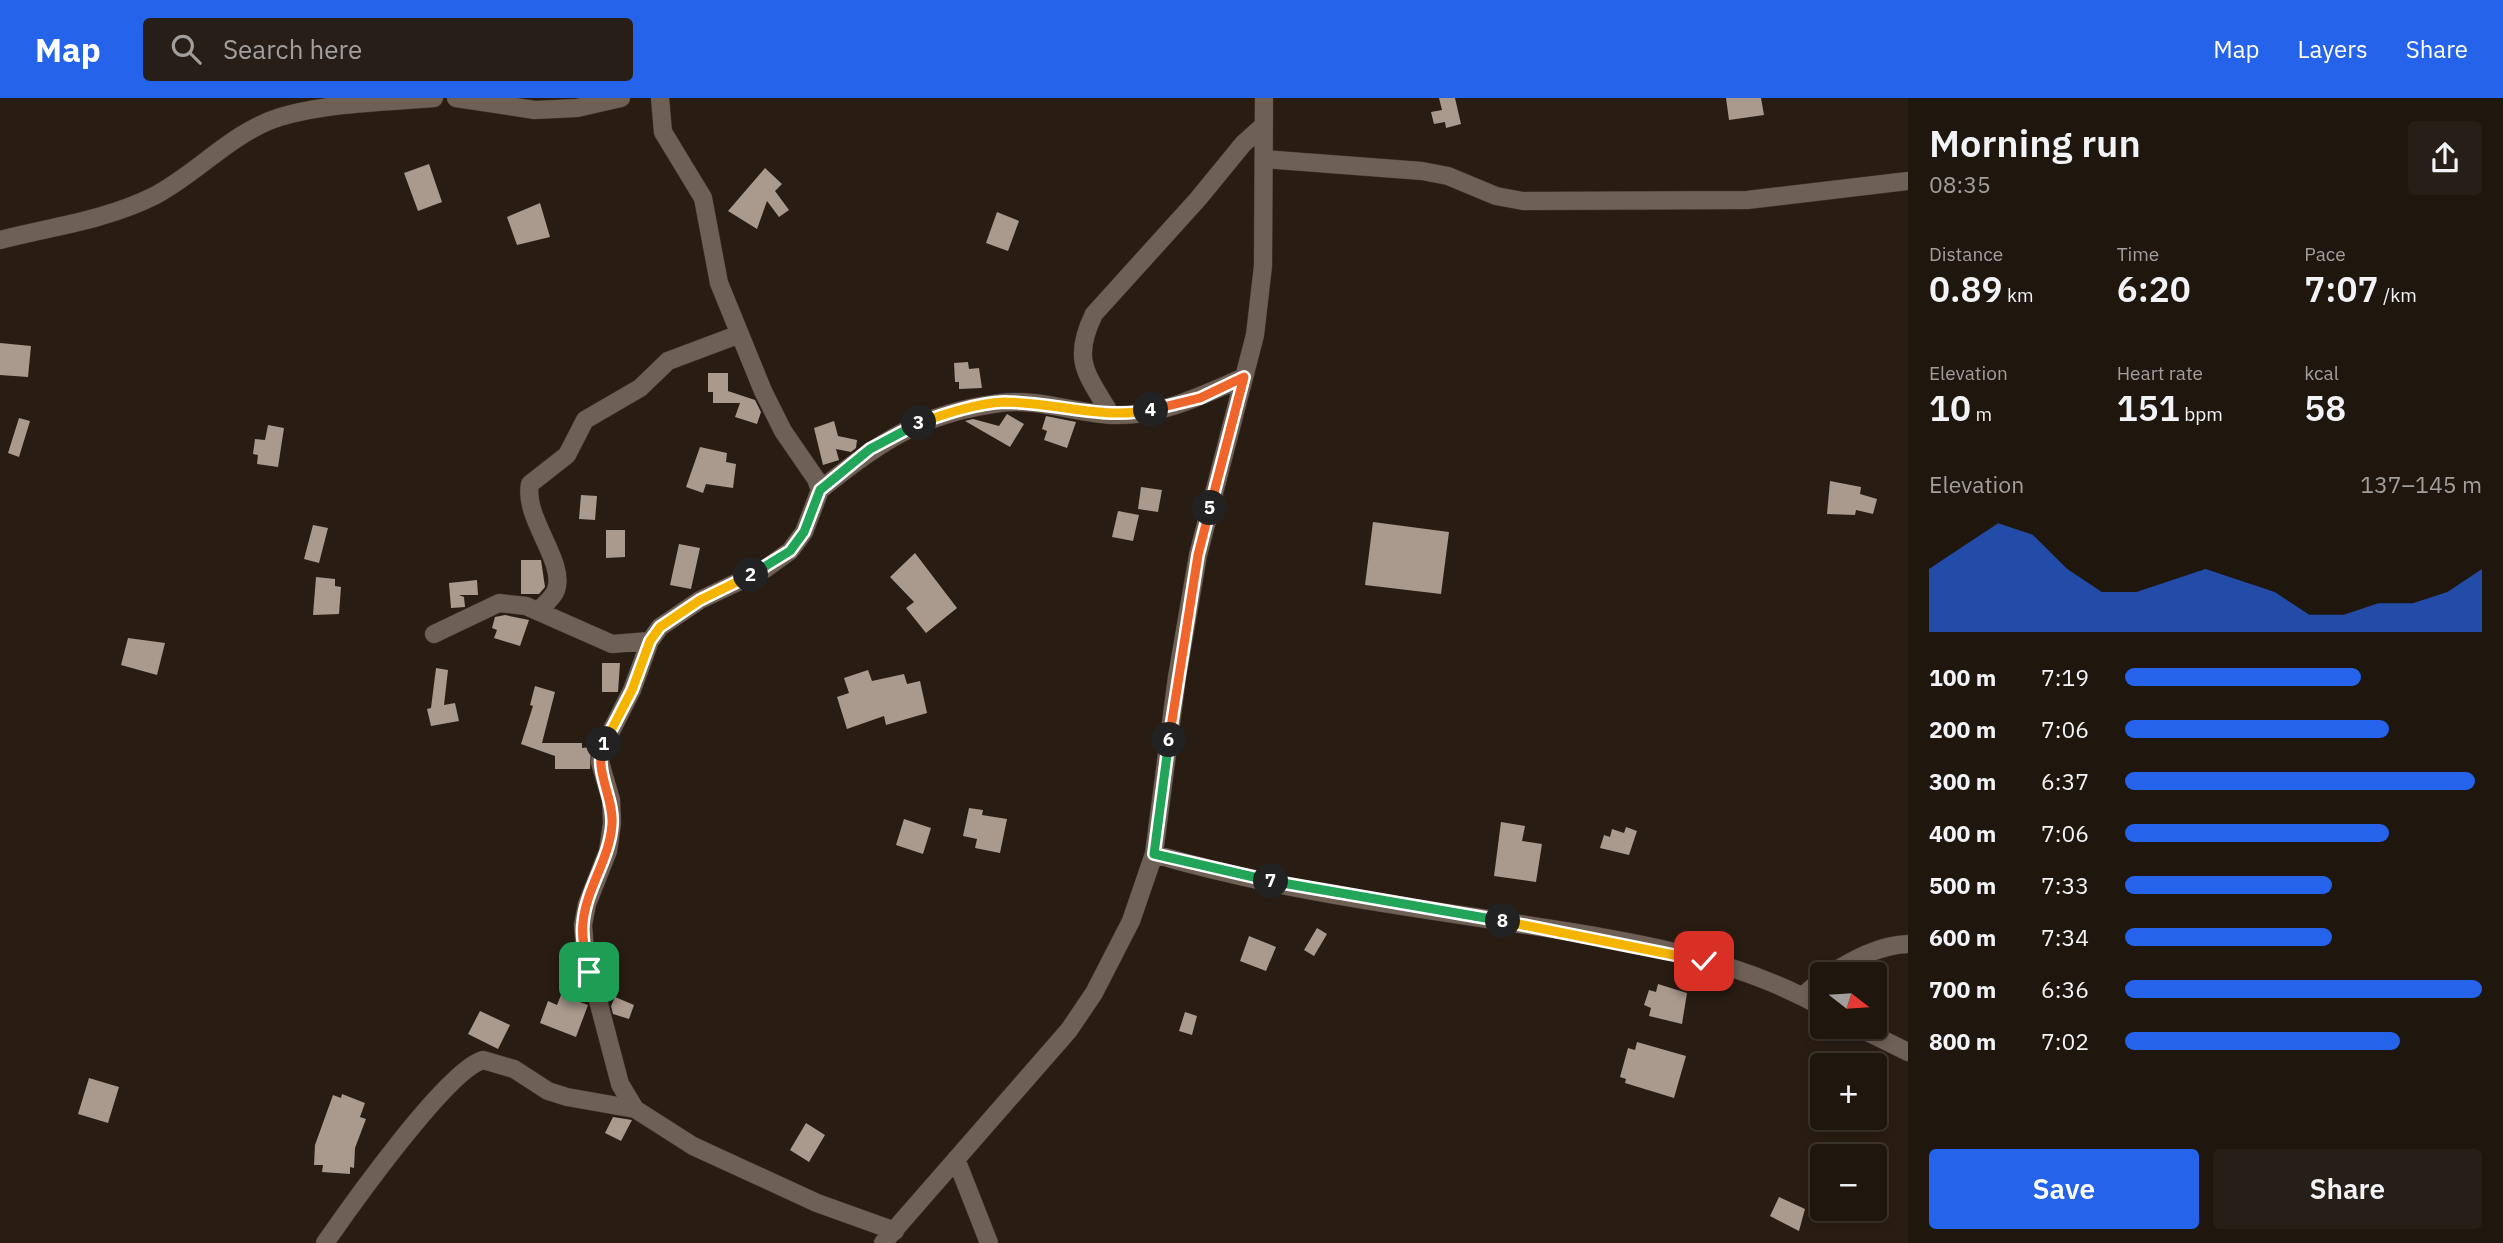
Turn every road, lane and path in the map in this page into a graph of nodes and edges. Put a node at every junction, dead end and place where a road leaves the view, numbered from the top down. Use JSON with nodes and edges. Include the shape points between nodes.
{"nodes":[{"id":1,"x":434,"y":98,"type":"edge"},
{"id":2,"x":456,"y":98,"type":"edge"},
{"id":3,"x":621,"y":98,"type":"edge"},
{"id":4,"x":660,"y":98,"type":"edge"},
{"id":5,"x":1264,"y":98,"type":"edge"},
{"id":6,"x":1264,"y":125,"type":"junction"},
{"id":7,"x":1264,"y":159,"type":"junction"},
{"id":8,"x":1908,"y":181,"type":"edge"},
{"id":9,"x":0,"y":240,"type":"edge"},
{"id":10,"x":740,"y":334,"type":"junction"},
{"id":11,"x":1244,"y":377,"type":"junction"},
{"id":12,"x":1111,"y":415,"type":"junction"},
{"id":13,"x":820,"y":490,"type":"junction"},
{"id":14,"x":538,"y":611,"type":"junction"},
{"id":15,"x":434,"y":634,"type":"dead end"},
{"id":16,"x":650,"y":641,"type":"junction"},
{"id":17,"x":1154,"y":854,"type":"junction"},
{"id":18,"x":1908,"y":944,"type":"edge"},
{"id":19,"x":1851,"y":962,"type":"edge"},
{"id":20,"x":1810,"y":989,"type":"edge"},
{"id":21,"x":1802,"y":996,"type":"junction"},
{"id":22,"x":1810,"y":1000,"type":"edge"},
{"id":23,"x":1884,"y":1040,"type":"edge"},
{"id":24,"x":1908,"y":1052,"type":"edge"},
{"id":25,"x":635,"y":1110,"type":"junction"},
{"id":26,"x":957,"y":1159,"type":"junction"},
{"id":27,"x":889,"y":1237,"type":"edge"},
{"id":28,"x":325,"y":1243,"type":"edge"},
{"id":29,"x":989,"y":1243,"type":"edge"}],
"edges":[{"from":1,"to":9,"type":"street","via":[[281,117],[232,141],[196,170],[143,201],[97,218]]},
{"from":2,"to":3,"type":"street","via":[[535,110],[577,108]]},
{"from":4,"to":10,"type":"street","via":[[663,132],[703,198],[713,262]]},
{"from":5,"to":6,"type":"street"},
{"from":6,"to":7,"type":"street"},
{"from":6,"to":12,"type":"street","via":[[1094,314],[1080,357]]},
{"from":7,"to":8,"type":"street","via":[[1422,171],[1448,176],[1496,196],[1553,202],[1747,200]]},
{"from":7,"to":11,"type":"street","via":[[1259,303]]},
{"from":10,"to":13,"type":"street","via":[[783,431]]},
{"from":10,"to":14,"type":"street","via":[[668,361],[640,388],[585,421],[567,455],[530,484],[537,525],[557,577],[554,594]]},
{"from":11,"to":12,"type":"street","via":[[1200,398]]},
{"from":11,"to":17,"type":"street","via":[[1198,555]]},
{"from":12,"to":13,"type":"street","via":[[1002,402],[943,415],[908,427],[870,449]]},
{"from":13,"to":16,"type":"street","via":[[804,532],[790,551],[765,569],[700,600],[660,627]]},
{"from":14,"to":15,"type":"street","via":[[499,603]]},
{"from":14,"to":16,"type":"street","via":[[612,644]]},
{"from":16,"to":25,"type":"street","via":[[602,749],[600,762],[612,823],[608,851],[583,925],[589,972],[607,1042],[620,1084]]},
{"from":17,"to":21,"type":"street","via":[[1237,875],[1653,949],[1753,974]]},
{"from":17,"to":26,"type":"street","via":[[1132,921],[1094,993],[1044,1062]]},
{"from":18,"to":19,"type":"street","via":[[1889,946]]},
{"from":20,"to":21,"type":"street"},
{"from":21,"to":22,"type":"street"},
{"from":23,"to":24,"type":"street"},
{"from":25,"to":27,"type":"street","via":[[693,1146]]},
{"from":25,"to":28,"type":"street","via":[[567,1097],[496,1062],[473,1062],[417,1122]]},
{"from":26,"to":27,"type":"street"},
{"from":26,"to":29,"type":"street"}]}
